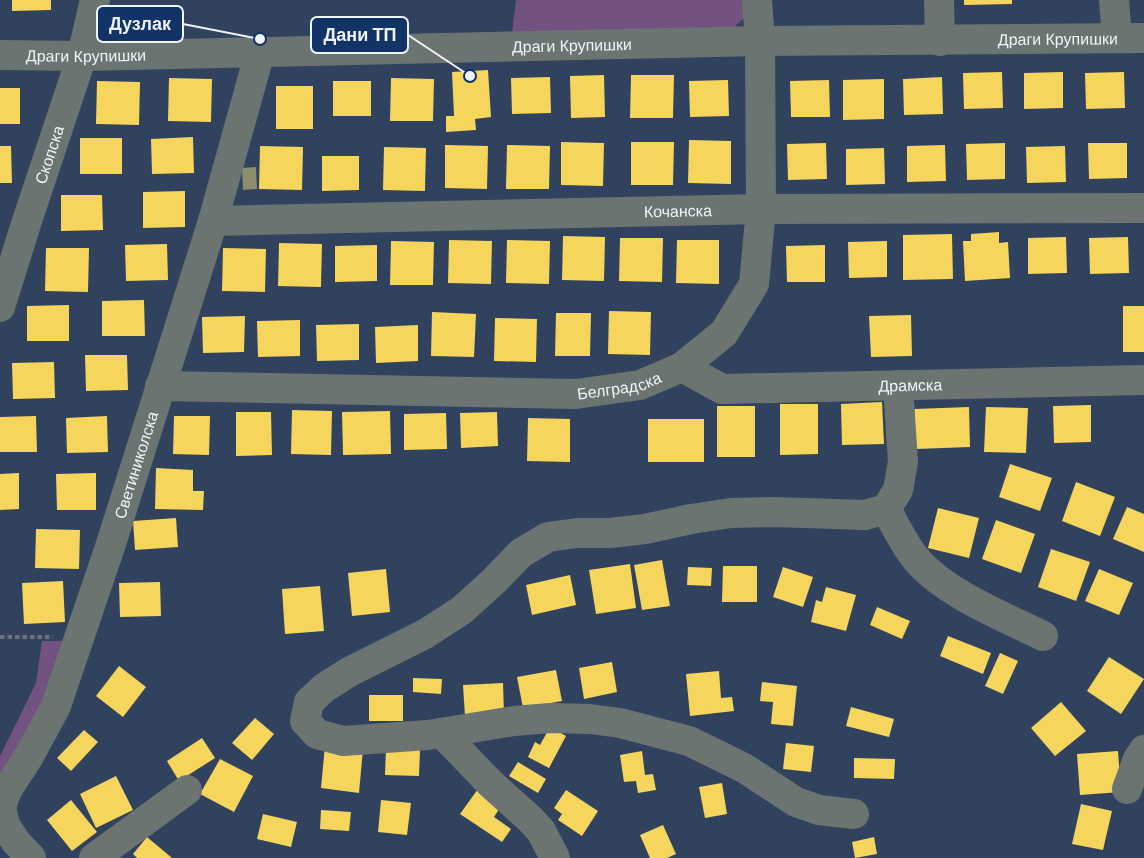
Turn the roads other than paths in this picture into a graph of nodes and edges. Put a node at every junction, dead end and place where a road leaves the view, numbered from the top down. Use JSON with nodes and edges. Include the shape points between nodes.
{"nodes":[{"id":1,"x":96,"y":0,"type":"edge"},
{"id":2,"x":758,"y":0,"type":"edge"},
{"id":3,"x":939,"y":0,"type":"edge"},
{"id":4,"x":1114,"y":0,"type":"edge"},
{"id":5,"x":1130,"y":38,"type":"edge"},
{"id":6,"x":940,"y":40,"type":"junction"},
{"id":7,"x":760,"y":41,"type":"junction"},
{"id":8,"x":260,"y":52,"type":"junction"},
{"id":9,"x":0,"y":56,"type":"edge"},
{"id":10,"x":82,"y":56,"type":"junction"},
{"id":11,"x":1144,"y":208,"type":"edge"},
{"id":12,"x":761,"y":209,"type":"junction"},
{"id":13,"x":213,"y":220,"type":"junction"},
{"id":14,"x":13,"y":225,"type":"edge"},
{"id":15,"x":0,"y":307,"type":"edge"},
{"id":16,"x":682,"y":367,"type":"junction"},
{"id":17,"x":1144,"y":380,"type":"edge"},
{"id":18,"x":898,"y":385,"type":"junction"},
{"id":19,"x":160,"y":386,"type":"junction"},
{"id":20,"x":886,"y":509,"type":"junction"},
{"id":21,"x":1043,"y":636,"type":"dead end"},
{"id":22,"x":442,"y":733,"type":"junction"},
{"id":23,"x":1144,"y":750,"type":"edge"},
{"id":24,"x":1127,"y":789,"type":"dead end"},
{"id":25,"x":187,"y":790,"type":"dead end"},
{"id":26,"x":854,"y":814,"type":"dead end"},
{"id":27,"x":31,"y":858,"type":"edge"},
{"id":28,"x":94,"y":858,"type":"edge"},
{"id":29,"x":555,"y":858,"type":"edge"}],
"edges":[{"from":1,"to":10,"type":"street","name":"Скопска"},
{"from":2,"to":7,"type":"street","name":"Белградска"},
{"from":3,"to":6,"type":"street"},
{"from":4,"to":5,"type":"street"},
{"from":5,"to":6,"type":"street","name":"Драги Крупишки"},
{"from":6,"to":7,"type":"street","name":"Драги Крупишки"},
{"from":7,"to":8,"type":"street","name":"Драги Крупишки"},
{"from":7,"to":12,"type":"street","name":"Белградска"},
{"from":8,"to":10,"type":"street","name":"Драги Крупишки"},
{"from":8,"to":13,"type":"street","name":"Светиниколска"},
{"from":9,"to":10,"type":"street","name":"Драги Крупишки"},
{"from":10,"to":14,"type":"street","name":"Скопска"},
{"from":11,"to":12,"type":"street","name":"Кочанска"},
{"from":12,"to":13,"type":"street","name":"Кочанска"},
{"from":12,"to":16,"type":"street","name":"Белградска","via":[[754,284],[724,333]]},
{"from":13,"to":19,"type":"street","name":"Светиниколска"},
{"from":14,"to":15,"type":"street","name":"Скопска"},
{"from":16,"to":18,"type":"street","name":"Драмска","via":[[723,389]]},
{"from":16,"to":19,"type":"street","name":"Белградска","via":[[640,386],[576,394]]},
{"from":17,"to":18,"type":"street","name":"Драмска"},
{"from":18,"to":20,"type":"street","via":[[903,462],[898,490]]},
{"from":19,"to":27,"type":"street","name":"Светиниколска","via":[[56,706],[2,807],[5,825]]},
{"from":20,"to":21,"type":"street","via":[[909,550],[934,576],[964,596]]},
{"from":20,"to":22,"type":"street","via":[[865,515],[731,513],[645,529],[548,537],[521,553],[462,610],[324,688],[309,702],[305,721],[317,734],[343,741]]},
{"from":22,"to":26,"type":"street","via":[[550,718],[620,723],[689,741],[744,768],[796,802],[819,810]]},
{"from":22,"to":29,"type":"street","via":[[541,831]]},
{"from":23,"to":24,"type":"street"},
{"from":25,"to":28,"type":"street"}]}
